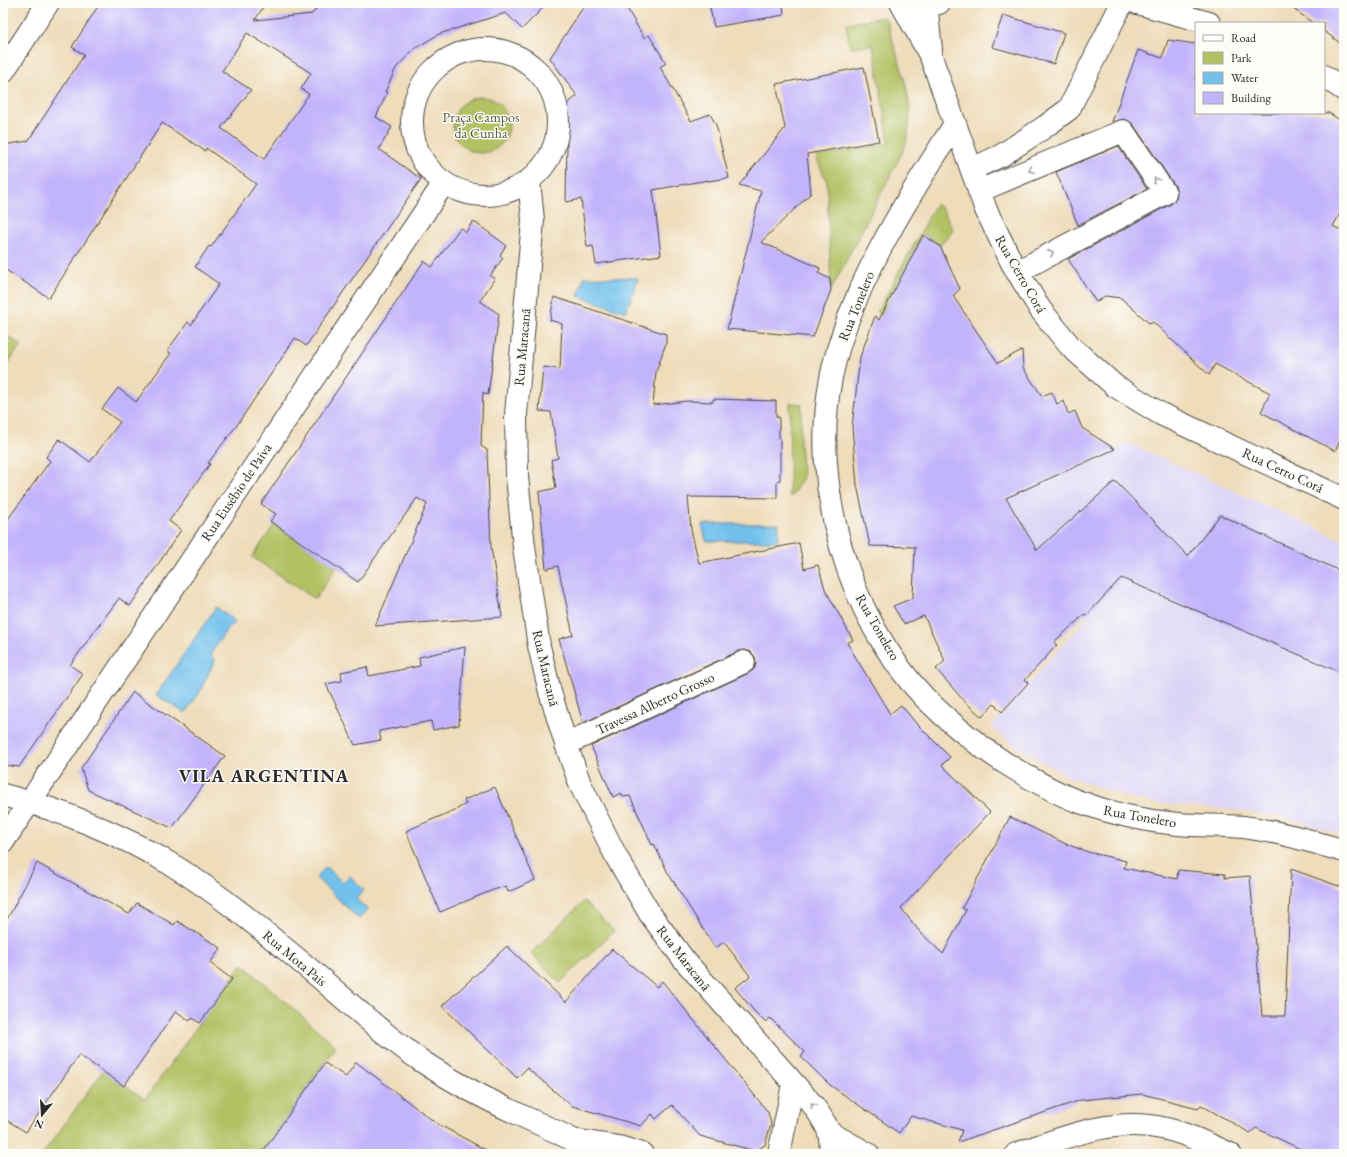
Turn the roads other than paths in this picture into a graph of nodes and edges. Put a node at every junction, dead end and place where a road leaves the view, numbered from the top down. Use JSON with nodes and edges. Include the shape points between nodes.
{"nodes":[{"id":1,"x":48,"y":3,"type":"edge"},
{"id":2,"x":1122,"y":3,"type":"edge"},
{"id":3,"x":1137,"y":3,"type":"edge"},
{"id":4,"x":920,"y":6,"type":"edge"},
{"id":5,"x":1205,"y":22,"type":"edge"},
{"id":6,"x":3,"y":72,"type":"edge"},
{"id":7,"x":1325,"y":77,"type":"edge"},
{"id":8,"x":1344,"y":90,"type":"edge"},
{"id":9,"x":955,"y":124,"type":"junction"},
{"id":10,"x":1042,"y":129,"type":"junction"},
{"id":11,"x":1055,"y":160,"type":"junction"},
{"id":12,"x":972,"y":170,"type":"junction"},
{"id":13,"x":529,"y":181,"type":"junction"},
{"id":14,"x":444,"y":183,"type":"junction"},
{"id":15,"x":979,"y":192,"type":"junction"},
{"id":16,"x":1017,"y":272,"type":"junction"},
{"id":17,"x":1344,"y":499,"type":"edge"},
{"id":18,"x":744,"y":662,"type":"dead end"},
{"id":19,"x":566,"y":744,"type":"junction"},
{"id":20,"x":3,"y":795,"type":"edge"},
{"id":21,"x":30,"y":802,"type":"junction"},
{"id":22,"x":3,"y":842,"type":"edge"},
{"id":23,"x":1344,"y":851,"type":"edge"},
{"id":24,"x":793,"y":1084,"type":"junction"},
{"id":25,"x":576,"y":1140,"type":"junction"},
{"id":26,"x":830,"y":1144,"type":"edge"},
{"id":27,"x":596,"y":1154,"type":"edge"},
{"id":28,"x":642,"y":1154,"type":"edge"},
{"id":29,"x":779,"y":1154,"type":"edge"},
{"id":30,"x":868,"y":1154,"type":"edge"},
{"id":31,"x":1016,"y":1154,"type":"edge"},
{"id":32,"x":1230,"y":1154,"type":"edge"}],
"edges":[{"from":1,"to":6,"type":"street"},
{"from":2,"to":10,"type":"street","via":[[1070,109]]},
{"from":3,"to":5,"type":"street"},
{"from":4,"to":9,"type":"street","name":"Rua Cerro Corá","via":[[932,57]]},
{"from":7,"to":8,"type":"street"},
{"from":9,"to":12,"type":"street","name":"Rua Cerro Corá"},
{"from":9,"to":23,"type":"street","name":"Rua Tonelero","via":[[903,207],[880,250],[857,297],[831,376],[825,441],[827,476],[838,536],[863,607],[891,654],[923,696],[964,735],[1002,762],[1051,790],[1105,811],[1141,819],[1261,830]]},
{"from":10,"to":11,"type":"street"},
{"from":10,"to":12,"type":"street","via":[[1002,155]]},
{"from":11,"to":15,"type":"street","one_way":true},
{"from":16,"to":11,"type":"street","one_way":true,"via":[[1165,193],[1123,131]]},
{"from":12,"to":15,"type":"street","name":"Rua Cerro Corá"},
{"from":13,"to":14,"type":"street","via":[[510,191],[487,196],[464,193]]},
{"from":13,"to":14,"type":"street","via":[[545,165],[555,144],[558,122],[555,100],[545,80],[529,64],[509,53],[485,48],[462,52],[441,63],[425,80],[414,101],[411,124],[416,146],[427,167]]},
{"from":13,"to":19,"type":"street","name":"Rua Maracanã","via":[[533,220],[516,414],[517,476],[538,646]]},
{"from":14,"to":21,"type":"street","name":"Rua Eusébio de Paiva"},
{"from":15,"to":16,"type":"street","name":"Rua Cerro Corá"},
{"from":16,"to":17,"type":"street","name":"Rua Cerro Corá","via":[[1040,309],[1070,346],[1115,386],[1161,414]]},
{"from":18,"to":19,"type":"street","name":"Travessa Alberto Grosso"},
{"from":19,"to":24,"type":"street","name":"Rua Maracanã","via":[[580,784],[650,914],[685,961]]},
{"from":20,"to":21,"type":"street","name":"Rua Mota Pais"},
{"from":21,"to":22,"type":"street","name":"Rua Eusébio de Paiva"},
{"from":21,"to":25,"type":"street","name":"Rua Mota Pais","via":[[105,831],[175,867],[254,924],[422,1061],[469,1089]]},
{"from":26,"to":24,"type":"street","name":"Rua Maracanã","one_way":true,"via":[[826,1124],[813,1105]]},
{"from":24,"to":29,"type":"street"},
{"from":25,"to":27,"type":"street","name":"Rua Mota Pais"},
{"from":25,"to":28,"type":"street","name":"Rua Mota Pais","via":[[619,1147]]},
{"from":26,"to":30,"type":"street","name":"Rua Maracanã"},
{"from":31,"to":32,"type":"street","via":[[1064,1137],[1135,1124],[1177,1132]]}]}
